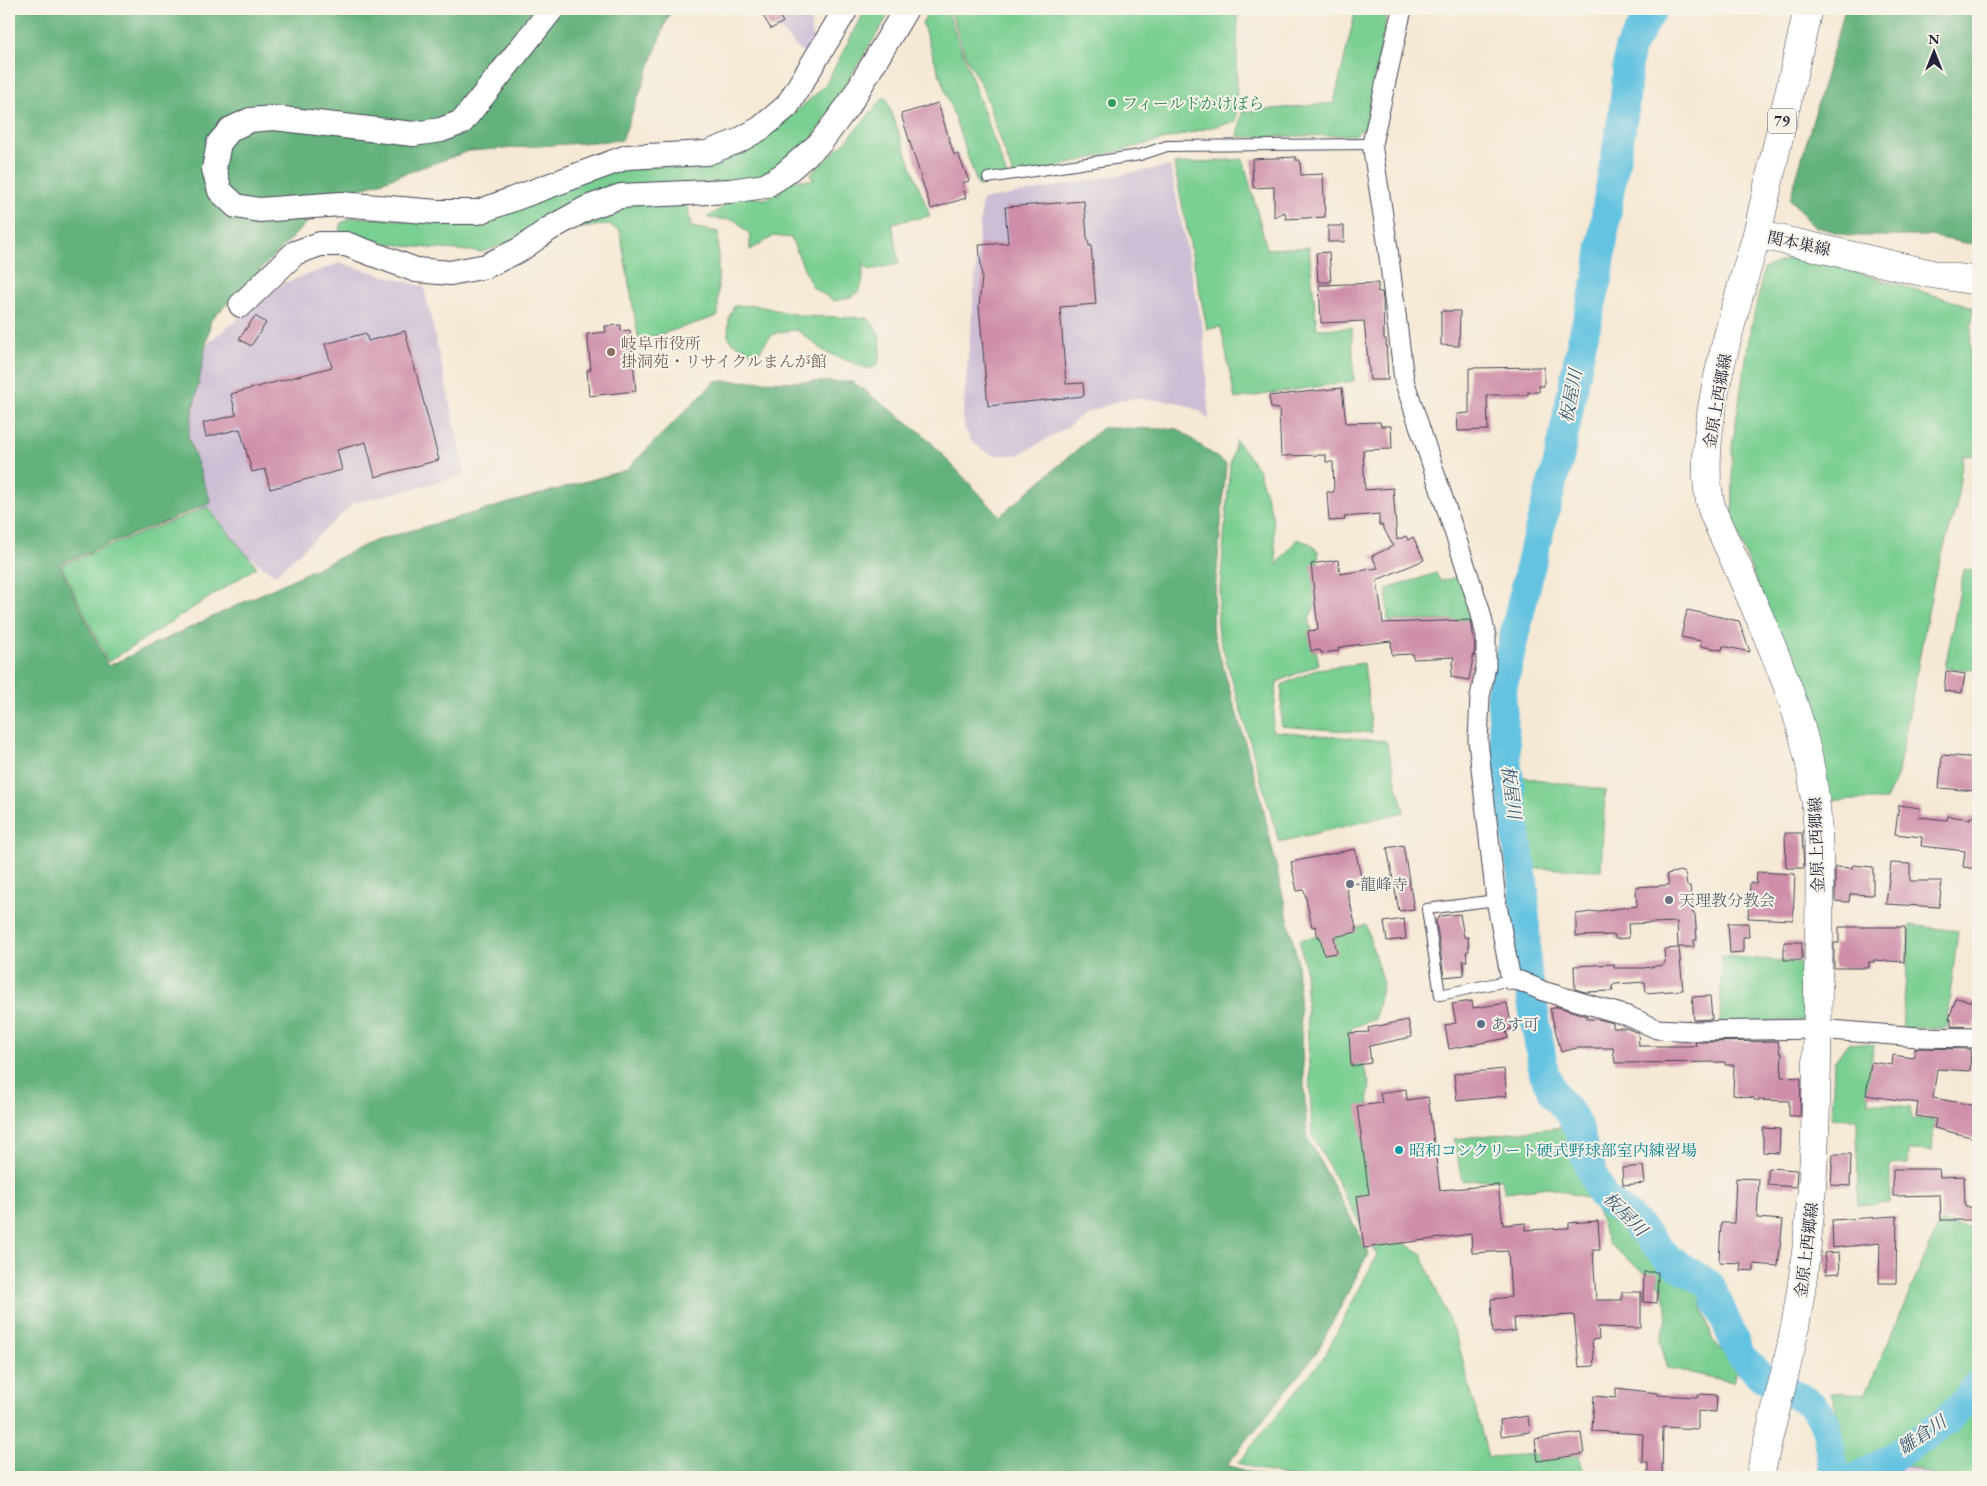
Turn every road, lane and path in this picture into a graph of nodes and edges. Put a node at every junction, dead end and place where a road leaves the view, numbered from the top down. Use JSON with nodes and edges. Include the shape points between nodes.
{"nodes":[{"id":1,"x":552,"y":9,"type":"edge"},
{"id":2,"x":846,"y":9,"type":"edge"},
{"id":3,"x":906,"y":9,"type":"edge"},
{"id":4,"x":1402,"y":9,"type":"edge"},
{"id":5,"x":1808,"y":9,"type":"edge"},
{"id":6,"x":1372,"y":144,"type":"junction"},
{"id":7,"x":988,"y":178,"type":"dead end"},
{"id":8,"x":1757,"y":234,"type":"junction"},
{"id":9,"x":1978,"y":281,"type":"edge"},
{"id":10,"x":241,"y":305,"type":"dead end"},
{"id":11,"x":1496,"y":900,"type":"junction"},
{"id":12,"x":1515,"y":981,"type":"junction"},
{"id":13,"x":1818,"y":1029,"type":"junction"},
{"id":14,"x":1978,"y":1038,"type":"edge"},
{"id":15,"x":1760,"y":1477,"type":"edge"}],
"edges":[{"from":1,"to":2,"type":"street","via":[[462,122],[440,130],[412,134],[274,118],[250,120],[231,129],[219,143],[214,169],[220,190],[236,206],[259,210],[341,204],[478,212],[627,157],[707,154],[761,128],[787,106]]},
{"from":3,"to":10,"type":"street","via":[[850,104],[820,143],[784,175],[765,186],[621,196],[587,208],[521,249],[486,266],[450,273],[416,270],[346,244],[320,244],[295,253]]},
{"from":4,"to":6,"type":"street"},
{"from":5,"to":8,"type":"main road","name":"関本巣線","number":"79"},
{"from":6,"to":7,"type":"lane","via":[[1167,146],[1140,155]]},
{"from":6,"to":11,"type":"street","via":[[1388,240],[1404,380],[1486,636],[1478,741]]},
{"from":8,"to":9,"type":"main road","name":"関本巣線","via":[[1932,274]]},
{"from":8,"to":13,"type":"main road","name":"金原上西郷線","via":[[1719,378],[1707,439],[1707,466],[1712,508],[1783,672],[1810,763],[1817,826]]},
{"from":11,"to":12,"type":"street"},
{"from":11,"to":12,"type":"lane","via":[[1426,908],[1440,995]]},
{"from":12,"to":13,"type":"street","via":[[1628,1016],[1657,1029]]},
{"from":13,"to":14,"type":"street"},
{"from":13,"to":15,"type":"main road","name":"金原上西郷線","via":[[1817,1126],[1810,1231],[1795,1324]]}]}
